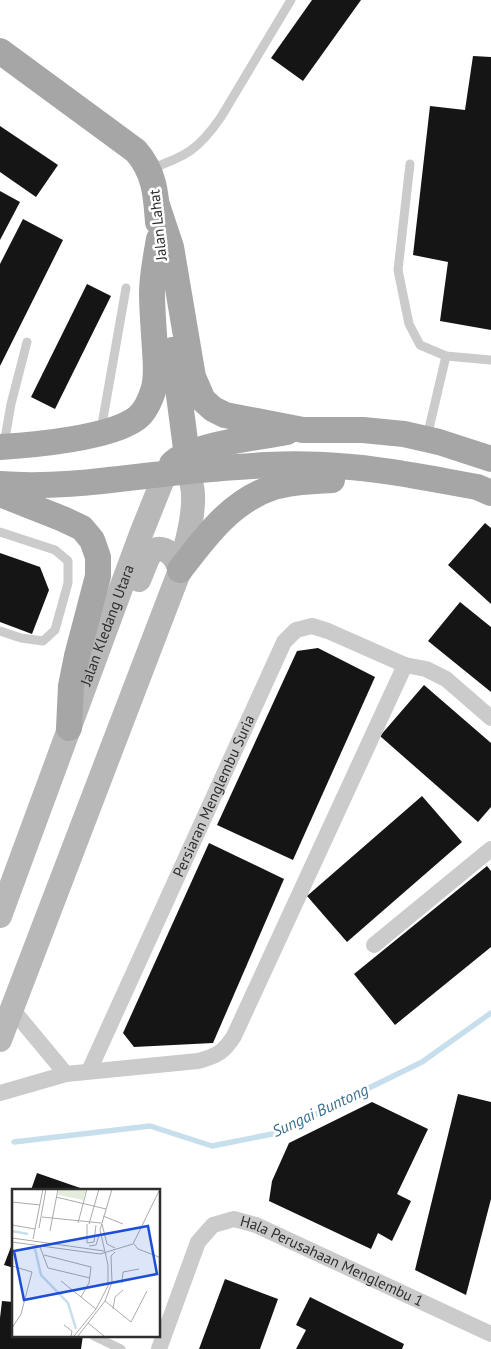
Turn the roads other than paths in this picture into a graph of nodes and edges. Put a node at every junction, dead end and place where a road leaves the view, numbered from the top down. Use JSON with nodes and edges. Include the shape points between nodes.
{"nodes":[{"id":1,"x":291,"y":0,"type":"edge"},
{"id":2,"x":0,"y":52,"type":"edge"},
{"id":3,"x":410,"y":164,"type":"dead end"},
{"id":4,"x":149,"y":169,"type":"junction"},
{"id":5,"x":156,"y":206,"type":"junction"},
{"id":6,"x":158,"y":239,"type":"junction"},
{"id":7,"x":126,"y":288,"type":"dead end"},
{"id":8,"x":27,"y":342,"type":"dead end"},
{"id":9,"x":446,"y":356,"type":"junction"},
{"id":10,"x":491,"y":360,"type":"edge"},
{"id":11,"x":303,"y":430,"type":"junction"},
{"id":12,"x":100,"y":433,"type":"junction"},
{"id":13,"x":426,"y":439,"type":"junction"},
{"id":14,"x":2,"y":447,"type":"edge"},
{"id":15,"x":491,"y":459,"type":"edge"},
{"id":16,"x":180,"y":467,"type":"junction"},
{"id":17,"x":387,"y":471,"type":"junction"},
{"id":18,"x":0,"y":484,"type":"edge"},
{"id":19,"x":491,"y":492,"type":"edge"},
{"id":20,"x":0,"y":494,"type":"edge"},
{"id":21,"x":0,"y":532,"type":"edge"},
{"id":22,"x":180,"y":570,"type":"junction"},
{"id":23,"x":0,"y":631,"type":"edge"},
{"id":24,"x":95,"y":658,"type":"junction"},
{"id":25,"x":405,"y":665,"type":"junction"},
{"id":26,"x":491,"y":718,"type":"edge"},
{"id":27,"x":69,"y":728,"type":"junction"},
{"id":28,"x":491,"y":849,"type":"edge"},
{"id":29,"x":0,"y":916,"type":"edge"},
{"id":30,"x":374,"y":945,"type":"dead end"},
{"id":31,"x":12,"y":1009,"type":"junction"},
{"id":32,"x":0,"y":1040,"type":"edge"},
{"id":33,"x":89,"y":1071,"type":"junction"},
{"id":34,"x":66,"y":1074,"type":"junction"},
{"id":35,"x":0,"y":1093,"type":"edge"},
{"id":36,"x":491,"y":1334,"type":"edge"},
{"id":37,"x":94,"y":1336,"type":"edge"},
{"id":38,"x":121,"y":1349,"type":"edge"},
{"id":39,"x":159,"y":1349,"type":"edge"}],
"edges":[{"from":1,"to":4,"type":"lane","via":[[208,135],[184,156]]},
{"from":2,"to":4,"type":"main road","name":"Jalan Lahat","via":[[136,151]]},
{"from":3,"to":9,"type":"lane","via":[[398,270],[409,324],[420,345]]},
{"from":4,"to":5,"type":"main road","name":"Jalan Lahat"},
{"from":5,"to":6,"type":"main road","name":"Jalan Lahat"},
{"from":5,"to":11,"type":"main road","via":[[172,248],[193,376],[203,400],[225,415]]},
{"from":6,"to":12,"type":"main road","via":[[152,290],[154,388],[138,417]]},
{"from":6,"to":16,"type":"main road","name":"Jalan Lahat"},
{"from":7,"to":12,"type":"lane"},
{"from":8,"to":14,"type":"lane"},
{"from":9,"to":10,"type":"lane"},
{"from":9,"to":13,"type":"lane"},
{"from":11,"to":13,"type":"main road","via":[[364,430]]},
{"from":11,"to":16,"type":"main road","via":[[227,443]]},
{"from":12,"to":14,"type":"main road"},
{"from":13,"to":15,"type":"main road"},
{"from":16,"to":17,"type":"main road","via":[[310,464]]},
{"from":16,"to":18,"type":"main road","via":[[53,485]]},
{"from":16,"to":22,"type":"main road","via":[[193,493],[192,519]]},
{"from":16,"to":24,"type":"main road","name":"Jalan Kledang Utara","via":[[141,534]]},
{"from":17,"to":19,"type":"main road"},
{"from":17,"to":22,"type":"main road","via":[[360,478],[293,483],[258,494],[240,504],[217,524]]},
{"from":20,"to":27,"type":"main road","via":[[82,528],[92,540],[98,557],[98,576],[76,656]]},
{"from":21,"to":23,"type":"lane","via":[[55,550],[68,561],[68,583],[55,630],[42,641]]},
{"from":22,"to":24,"type":"main road","via":[[168,551],[160,548],[150,554],[124,615]]},
{"from":22,"to":31,"type":"main road"},
{"from":24,"to":27,"type":"main road","name":"Jalan Kledang Utara"},
{"from":25,"to":26,"type":"street","name":"Persiaran Menglembu Suria","via":[[426,669],[446,679]]},
{"from":25,"to":33,"type":"street","via":[[226,1048],[213,1057],[198,1061]]},
{"from":25,"to":33,"type":"street","name":"Persiaran Menglembu Suria","via":[[312,626],[296,630],[284,642]]},
{"from":27,"to":29,"type":"main road","name":"Jalan Kledang Utara"},
{"from":28,"to":30,"type":"street"},
{"from":31,"to":32,"type":"main road"},
{"from":31,"to":34,"type":"street"},
{"from":33,"to":34,"type":"street"},
{"from":34,"to":35,"type":"street"},
{"from":36,"to":39,"type":"street","name":"Hala Perusahaan Menglembu 1","via":[[256,1225],[234,1219],[214,1225],[198,1242]]},
{"from":37,"to":38,"type":"lane"}]}
